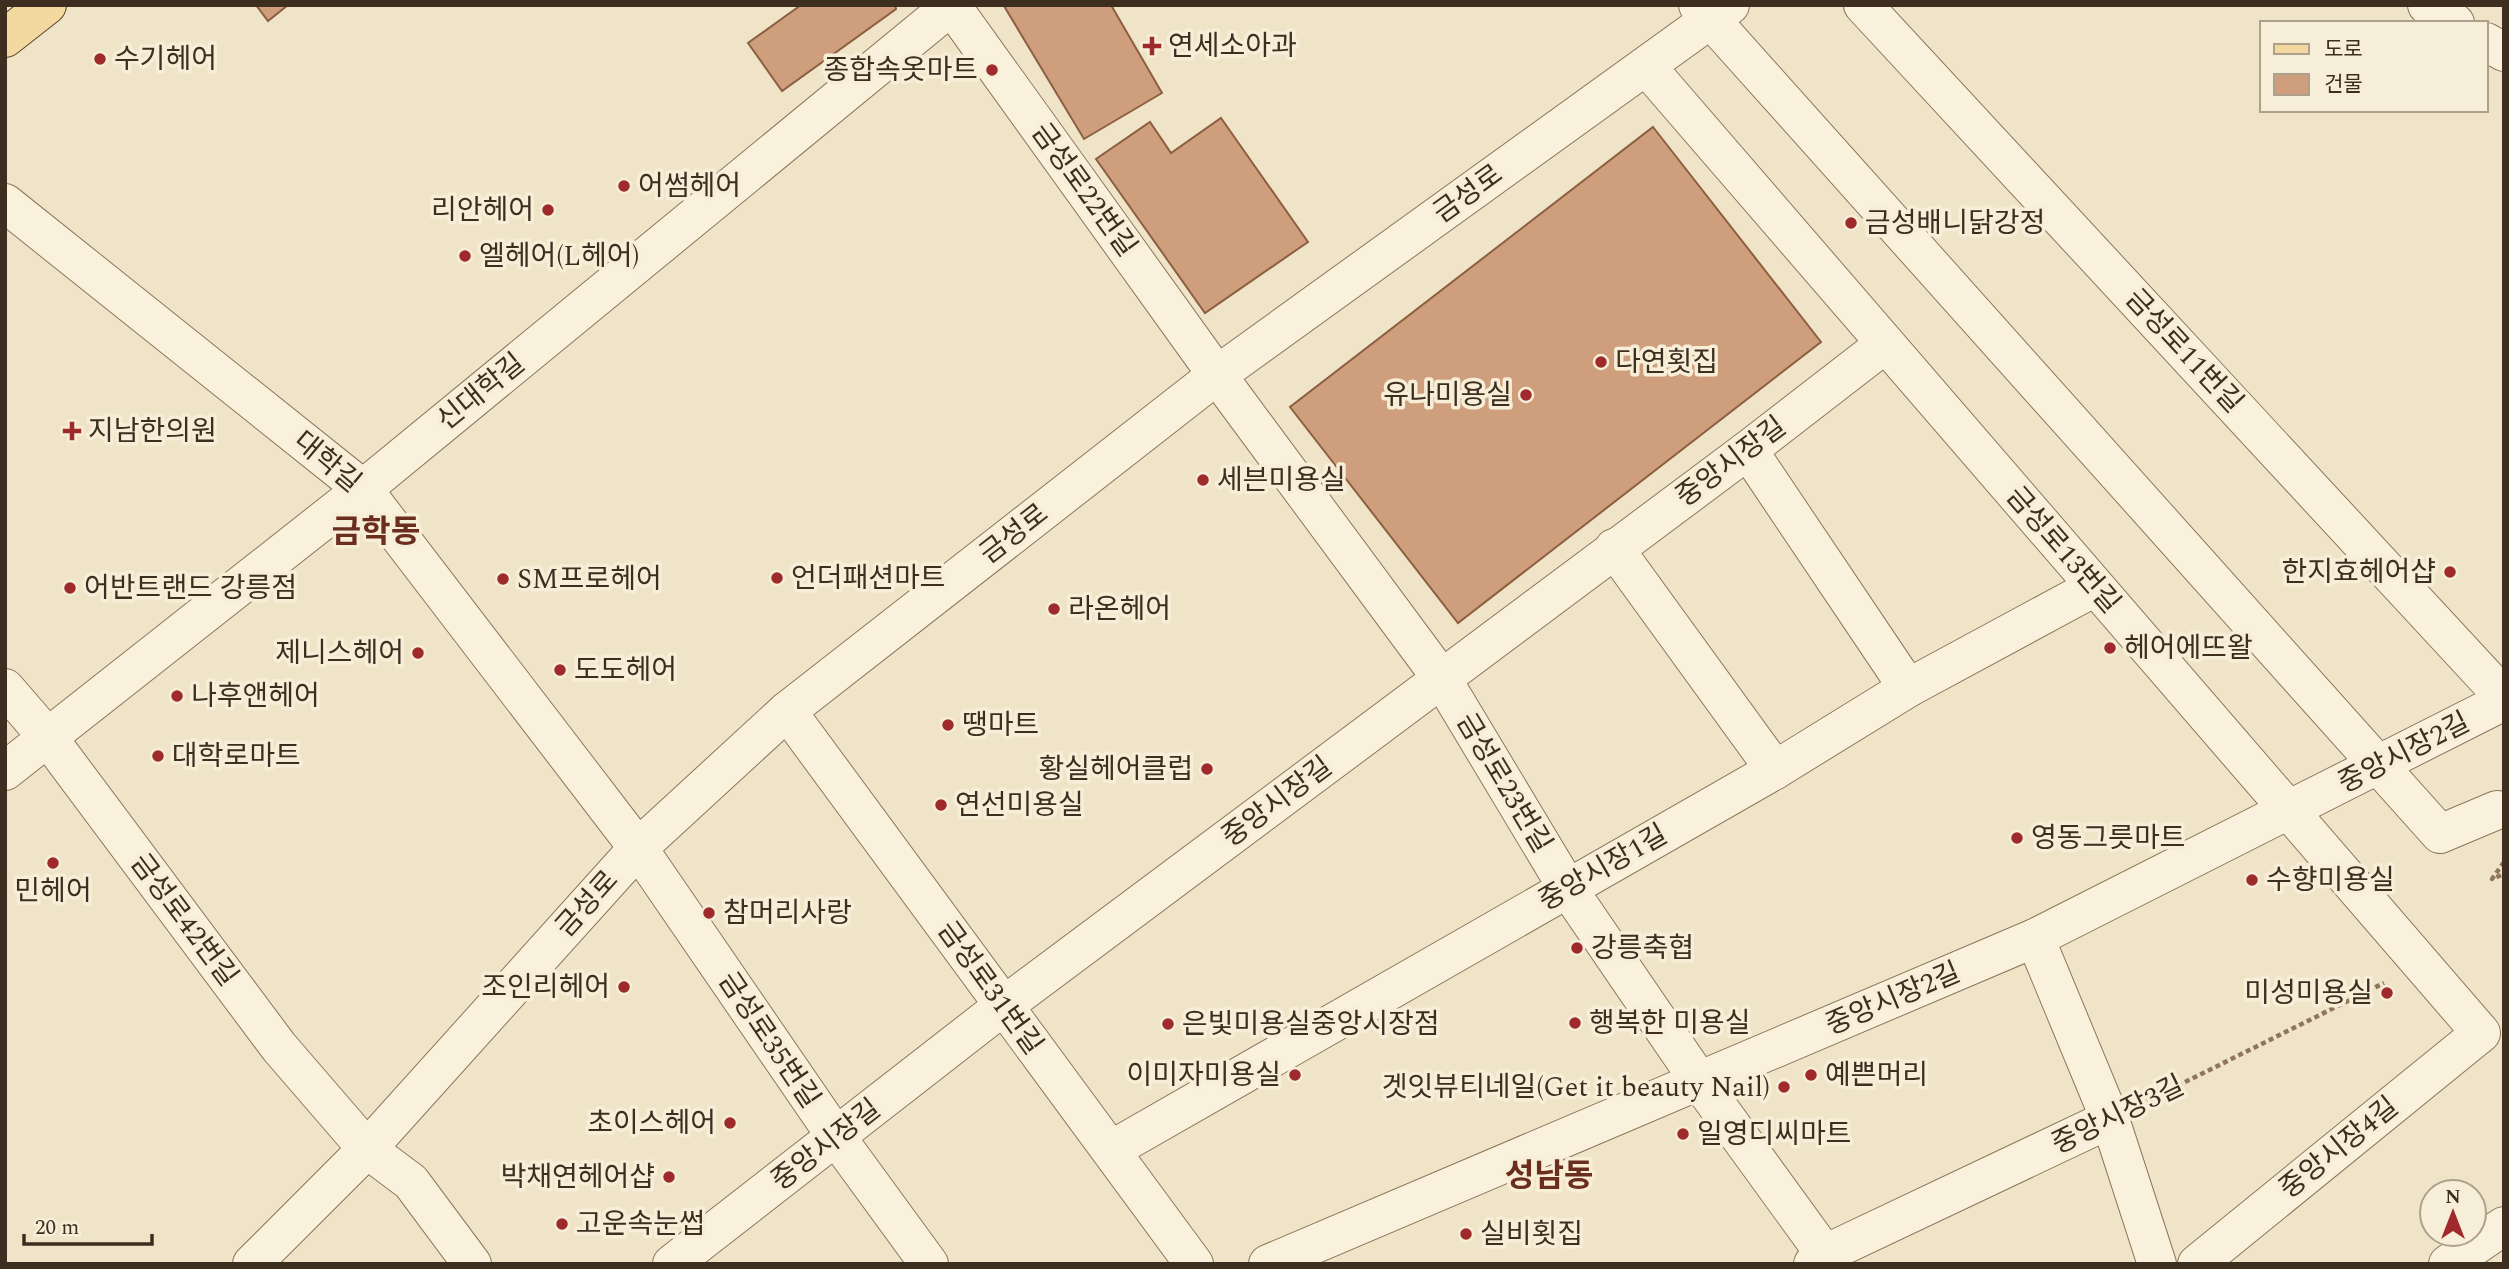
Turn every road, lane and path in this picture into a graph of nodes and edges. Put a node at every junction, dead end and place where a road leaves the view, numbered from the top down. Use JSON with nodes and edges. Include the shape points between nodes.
{"nodes":[{"id":1,"x":47,"y":5,"type":"edge"},
{"id":2,"x":1863,"y":5,"type":"edge"},
{"id":3,"x":2427,"y":5,"type":"edge"},
{"id":4,"x":951,"y":6,"type":"edge"},
{"id":5,"x":1713,"y":10,"type":"edge"},
{"id":6,"x":2452,"y":21,"type":"edge"},
{"id":7,"x":5,"y":38,"type":"edge"},
{"id":8,"x":2488,"y":43,"type":"edge"},
{"id":9,"x":2504,"y":52,"type":"edge"},
{"id":10,"x":1646,"y":66,"type":"junction"},
{"id":11,"x":5,"y":203,"type":"edge"},
{"id":12,"x":1885,"y":344,"type":"junction"},
{"id":13,"x":1217,"y":375,"type":"junction"},
{"id":14,"x":1748,"y":450,"type":"junction"},
{"id":15,"x":363,"y":489,"type":"junction"},
{"id":16,"x":1614,"y":548,"type":"junction"},
{"id":17,"x":2095,"y":587,"type":"junction"},
{"id":18,"x":1443,"y":679,"type":"junction"},
{"id":19,"x":5,"y":688,"type":"edge"},
{"id":20,"x":1908,"y":688,"type":"junction"},
{"id":21,"x":2504,"y":699,"type":"edge"},
{"id":22,"x":787,"y":711,"type":"junction"},
{"id":23,"x":49,"y":739,"type":"junction"},
{"id":24,"x":2379,"y":766,"type":"junction"},
{"id":25,"x":1775,"y":770,"type":"junction"},
{"id":26,"x":5,"y":771,"type":"edge"},
{"id":27,"x":2497,"y":810,"type":"dead end"},
{"id":28,"x":2290,"y":812,"type":"junction"},
{"id":29,"x":638,"y":848,"type":"junction"},
{"id":30,"x":2504,"y":862,"type":"edge"},
{"id":31,"x":2504,"y":874,"type":"edge"},
{"id":32,"x":1568,"y":889,"type":"junction"},
{"id":33,"x":2035,"y":938,"type":"junction"},
{"id":34,"x":2422,"y":964,"type":"junction"},
{"id":35,"x":1002,"y":1007,"type":"junction"},
{"id":36,"x":2481,"y":1033,"type":"joint"},
{"id":37,"x":1700,"y":1082,"type":"junction"},
{"id":38,"x":2110,"y":1119,"type":"junction"},
{"id":39,"x":837,"y":1138,"type":"junction"},
{"id":40,"x":367,"y":1149,"type":"junction"},
{"id":41,"x":1111,"y":1150,"type":"junction"},
{"id":42,"x":2504,"y":1226,"type":"edge"},
{"id":43,"x":1824,"y":1261,"type":"edge"},
{"id":44,"x":253,"y":1264,"type":"edge"},
{"id":45,"x":472,"y":1264,"type":"edge"},
{"id":46,"x":672,"y":1264,"type":"edge"},
{"id":47,"x":929,"y":1264,"type":"edge"},
{"id":48,"x":1194,"y":1264,"type":"edge"},
{"id":49,"x":1268,"y":1264,"type":"edge"},
{"id":50,"x":2157,"y":1264,"type":"edge"},
{"id":51,"x":2197,"y":1264,"type":"edge"},
{"id":52,"x":2448,"y":1264,"type":"edge"}],
"edges":[{"from":1,"to":7,"type":"main road"},
{"from":2,"to":21,"type":"street","name":"금성로11번길"},
{"from":3,"to":6,"type":"street"},
{"from":4,"to":13,"type":"street","name":"금성로22번길"},
{"from":4,"to":15,"type":"street","name":"신대학길"},
{"from":5,"to":10,"type":"street","name":"금성로"},
{"from":5,"to":24,"type":"street"},
{"from":8,"to":9,"type":"street"},
{"from":10,"to":12,"type":"street","name":"금성로13번길"},
{"from":10,"to":13,"type":"street","name":"금성로"},
{"from":11,"to":15,"type":"street","name":"대학길"},
{"from":12,"to":14,"type":"street","name":"중앙시장길"},
{"from":12,"to":17,"type":"street","name":"금성로13번길"},
{"from":13,"to":18,"type":"street","name":"금성로23번길"},
{"from":13,"to":22,"type":"street","name":"금성로"},
{"from":14,"to":16,"type":"street","name":"중앙시장길"},
{"from":14,"to":20,"type":"street"},
{"from":15,"to":23,"type":"street","name":"신대학길"},
{"from":15,"to":29,"type":"street","name":"대학길"},
{"from":16,"to":18,"type":"street","name":"중앙시장길"},
{"from":16,"to":25,"type":"street"},
{"from":17,"to":20,"type":"street","name":"중앙시장1길"},
{"from":17,"to":28,"type":"street","name":"금성로13번길"},
{"from":18,"to":32,"type":"street","name":"금성로23번길"},
{"from":18,"to":35,"type":"street","name":"중앙시장길"},
{"from":19,"to":23,"type":"street","name":"금성로42번길"},
{"from":20,"to":25,"type":"street","name":"중앙시장1길"},
{"from":21,"to":24,"type":"street","name":"중앙시장2길"},
{"from":22,"to":29,"type":"street","name":"금성로"},
{"from":22,"to":35,"type":"street","name":"금성로31번길"},
{"from":23,"to":26,"type":"street","name":"신대학길"},
{"from":23,"to":40,"type":"street","name":"금성로42번길","via":[[279,1047]]},
{"from":24,"to":27,"type":"street","via":[[2440,834]]},
{"from":24,"to":28,"type":"street","name":"중앙시장2길"},
{"from":25,"to":32,"type":"street","name":"중앙시장1길"},
{"from":28,"to":33,"type":"street","name":"중앙시장2길"},
{"from":28,"to":34,"type":"street","name":"금성로13번길"},
{"from":29,"to":39,"type":"street","name":"금성로35번길"},
{"from":29,"to":40,"type":"street","name":"금성로"},
{"from":30,"to":31,"type":"path","via":[[2492,879]]},
{"from":32,"to":37,"type":"street","name":"금성로23번길"},
{"from":32,"to":41,"type":"street","name":"중앙시장1길"},
{"from":33,"to":37,"type":"street","name":"중앙시장2길"},
{"from":33,"to":38,"type":"street"},
{"from":34,"to":36,"type":"street","name":"금성로13번길"},
{"from":34,"to":38,"type":"path","name":"중앙시장3길"},
{"from":35,"to":39,"type":"street","name":"중앙시장길"},
{"from":35,"to":41,"type":"street","name":"금성로31번길"},
{"from":36,"to":51,"type":"street","name":"중앙시장4길"},
{"from":37,"to":43,"type":"street","name":"금성로23번길"},
{"from":37,"to":49,"type":"street","name":"중앙시장2길"},
{"from":38,"to":43,"type":"street","name":"중앙시장3길"},
{"from":38,"to":50,"type":"street"},
{"from":39,"to":46,"type":"street","name":"중앙시장길"},
{"from":39,"to":47,"type":"street","name":"금성로35번길"},
{"from":40,"to":44,"type":"street","name":"금성로"},
{"from":40,"to":45,"type":"street","name":"금성로42번길","via":[[411,1182]]},
{"from":41,"to":48,"type":"street","name":"금성로31번길"},
{"from":42,"to":52,"type":"street"}]}
